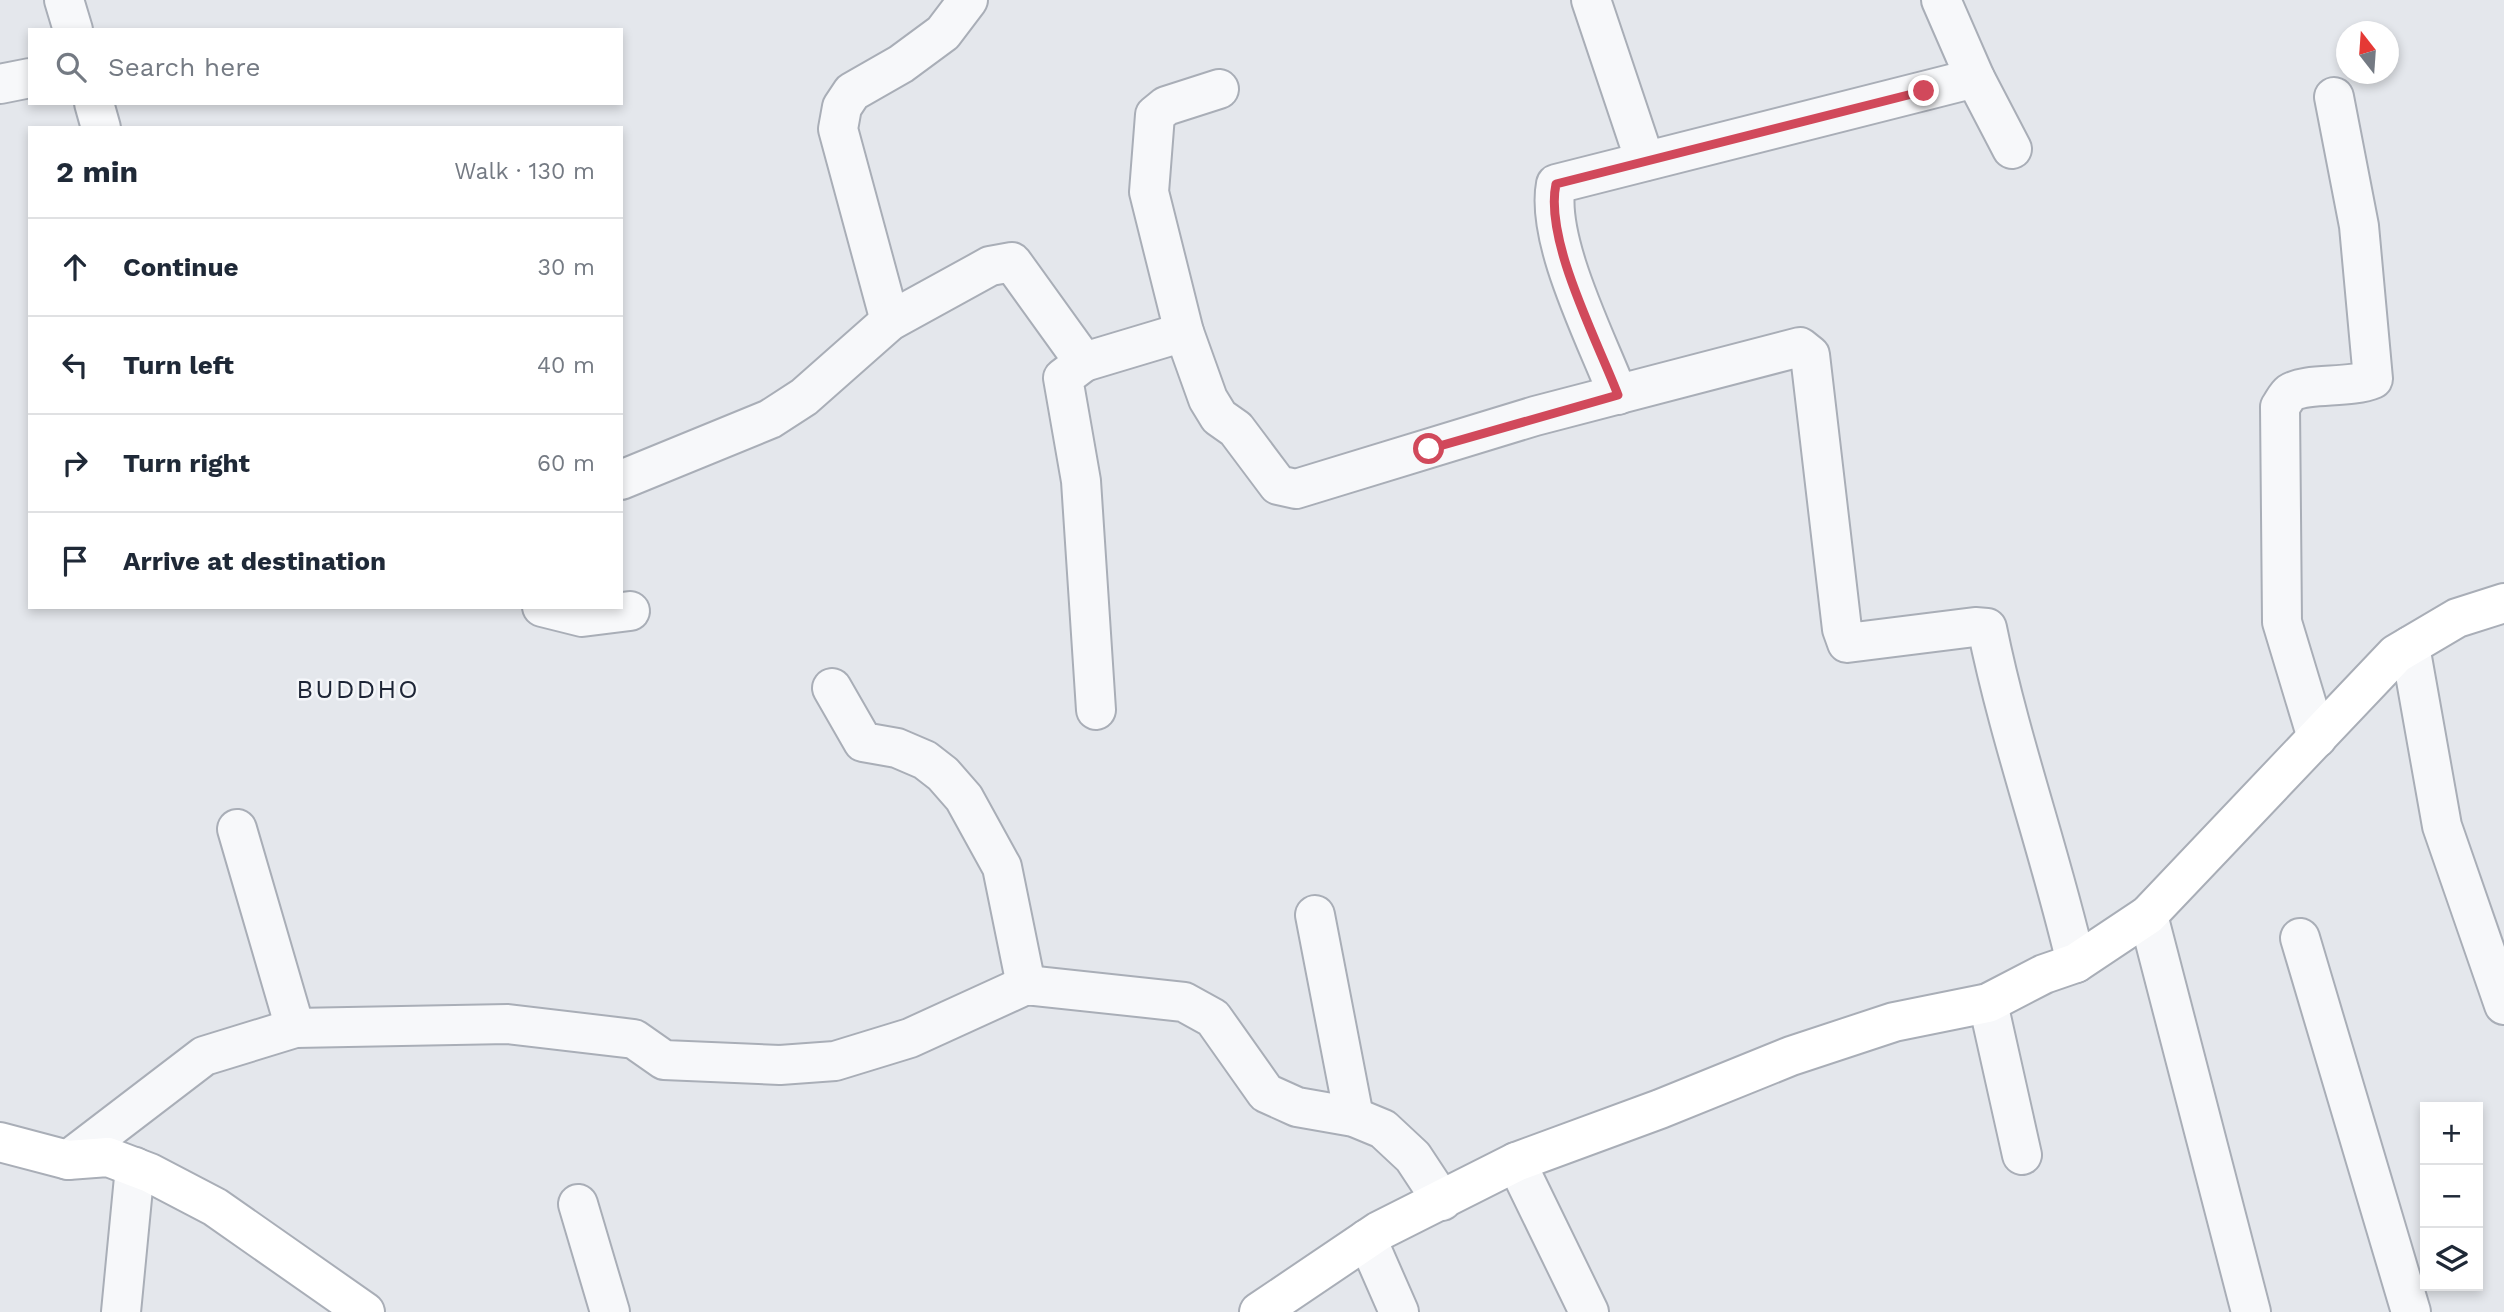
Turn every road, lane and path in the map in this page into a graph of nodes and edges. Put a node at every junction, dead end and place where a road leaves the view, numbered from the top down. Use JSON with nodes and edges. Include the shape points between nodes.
{"nodes":[{"id":1,"x":64,"y":0,"type":"edge"},
{"id":2,"x":968,"y":0,"type":"edge"},
{"id":3,"x":1591,"y":0,"type":"edge"},
{"id":4,"x":1941,"y":0,"type":"edge"},
{"id":5,"x":72,"y":28,"type":"edge"},
{"id":6,"x":28,"y":78,"type":"edge"},
{"id":7,"x":1975,"y":78,"type":"junction"},
{"id":8,"x":0,"y":84,"type":"edge"},
{"id":9,"x":1219,"y":89,"type":"dead end"},
{"id":10,"x":2334,"y":97,"type":"dead end"},
{"id":11,"x":95,"y":105,"type":"edge"},
{"id":12,"x":100,"y":126,"type":"edge"},
{"id":13,"x":2012,"y":149,"type":"dead end"},
{"id":14,"x":1645,"y":161,"type":"junction"},
{"id":15,"x":890,"y":321,"type":"junction"},
{"id":16,"x":1184,"y":332,"type":"junction"},
{"id":17,"x":1084,"y":362,"type":"junction"},
{"id":18,"x":1618,"y":395,"type":"junction"},
{"id":19,"x":623,"y":479,"type":"edge"},
{"id":20,"x":2504,"y":603,"type":"edge"},
{"id":21,"x":549,"y":609,"type":"edge"},
{"id":22,"x":630,"y":611,"type":"dead end"},
{"id":23,"x":2410,"y":646,"type":"junction"},
{"id":24,"x":832,"y":688,"type":"dead end"},
{"id":25,"x":1096,"y":710,"type":"dead end"},
{"id":26,"x":2317,"y":738,"type":"junction"},
{"id":27,"x":237,"y":829,"type":"dead end"},
{"id":28,"x":1315,"y":915,"type":"dead end"},
{"id":29,"x":2148,"y":915,"type":"junction"},
{"id":30,"x":2300,"y":938,"type":"dead end"},
{"id":31,"x":2076,"y":963,"type":"junction"},
{"id":32,"x":1026,"y":985,"type":"junction"},
{"id":33,"x":1989,"y":1003,"type":"junction"},
{"id":34,"x":2504,"y":1004,"type":"edge"},
{"id":35,"x":295,"y":1028,"type":"junction"},
{"id":36,"x":1354,"y":1118,"type":"junction"},
{"id":37,"x":0,"y":1142,"type":"edge"},
{"id":38,"x":2022,"y":1155,"type":"dead end"},
{"id":39,"x":68,"y":1160,"type":"junction"},
{"id":40,"x":1516,"y":1162,"type":"junction"},
{"id":41,"x":135,"y":1167,"type":"junction"},
{"id":42,"x":1442,"y":1201,"type":"junction"},
{"id":43,"x":578,"y":1204,"type":"dead end"},
{"id":44,"x":1367,"y":1239,"type":"junction"},
{"id":45,"x":121,"y":1312,"type":"edge"},
{"id":46,"x":365,"y":1312,"type":"edge"},
{"id":47,"x":610,"y":1312,"type":"edge"},
{"id":48,"x":1258,"y":1312,"type":"edge"},
{"id":49,"x":1399,"y":1312,"type":"edge"},
{"id":50,"x":1589,"y":1312,"type":"edge"},
{"id":51,"x":2251,"y":1312,"type":"edge"},
{"id":52,"x":2410,"y":1312,"type":"edge"}],
"edges":[{"from":1,"to":5,"type":"street"},
{"from":2,"to":15,"type":"street","via":[[943,33],[852,92],[842,107],[838,129]]},
{"from":3,"to":14,"type":"street"},
{"from":4,"to":7,"type":"street"},
{"from":6,"to":8,"type":"street"},
{"from":7,"to":13,"type":"street"},
{"from":7,"to":14,"type":"street"},
{"from":9,"to":16,"type":"street","via":[[1167,106],[1155,115],[1149,192]]},
{"from":10,"to":26,"type":"street","via":[[2359,226],[2373,379],[2359,385],[2300,390],[2289,394],[2280,407],[2282,622]]},
{"from":11,"to":12,"type":"street"},
{"from":14,"to":18,"type":"street","via":[[1556,184],[1552,200],[1562,251]]},
{"from":15,"to":17,"type":"street","via":[[990,266],[1012,262]]},
{"from":15,"to":19,"type":"street","via":[[804,397],[770,419]]},
{"from":16,"to":17,"type":"street"},
{"from":16,"to":18,"type":"street","via":[[1219,417],[1236,429],[1278,485],[1296,489]]},
{"from":17,"to":25,"type":"street","via":[[1063,378],[1063,386],[1081,481]]},
{"from":18,"to":31,"type":"street","via":[[1800,347],[1810,355],[1847,643],[1987,628]]},
{"from":20,"to":23,"type":"street","via":[[2458,618]]},
{"from":21,"to":22,"type":"street","via":[[582,618]]},
{"from":23,"to":26,"type":"street","via":[[2396,654]]},
{"from":23,"to":34,"type":"street","via":[[2442,826]]},
{"from":24,"to":32,"type":"street","via":[[863,742],[897,748],[925,760],[964,798],[1002,867]]},
{"from":26,"to":29,"type":"street"},
{"from":27,"to":35,"type":"street"},
{"from":28,"to":36,"type":"street"},
{"from":29,"to":31,"type":"street"},
{"from":29,"to":51,"type":"street"},
{"from":30,"to":52,"type":"street"},
{"from":31,"to":33,"type":"street"},
{"from":32,"to":35,"type":"street","via":[[910,1038],[835,1062],[780,1065],[664,1060],[635,1038],[508,1024]]},
{"from":32,"to":36,"type":"street","via":[[1185,1002],[1213,1017],[1266,1093],[1297,1107]]},
{"from":33,"to":38,"type":"street"},
{"from":33,"to":40,"type":"street","via":[[1894,1023],[1791,1056]]},
{"from":35,"to":39,"type":"street","via":[[204,1056]]},
{"from":36,"to":42,"type":"street","via":[[1382,1129],[1413,1157]]},
{"from":37,"to":39,"type":"street"},
{"from":39,"to":41,"type":"street","via":[[108,1157]]},
{"from":40,"to":42,"type":"street"},
{"from":40,"to":50,"type":"street"},
{"from":41,"to":45,"type":"street"},
{"from":41,"to":46,"type":"street","via":[[215,1207]]},
{"from":42,"to":44,"type":"street"},
{"from":43,"to":47,"type":"street"},
{"from":44,"to":48,"type":"street"},
{"from":44,"to":49,"type":"street"}]}
